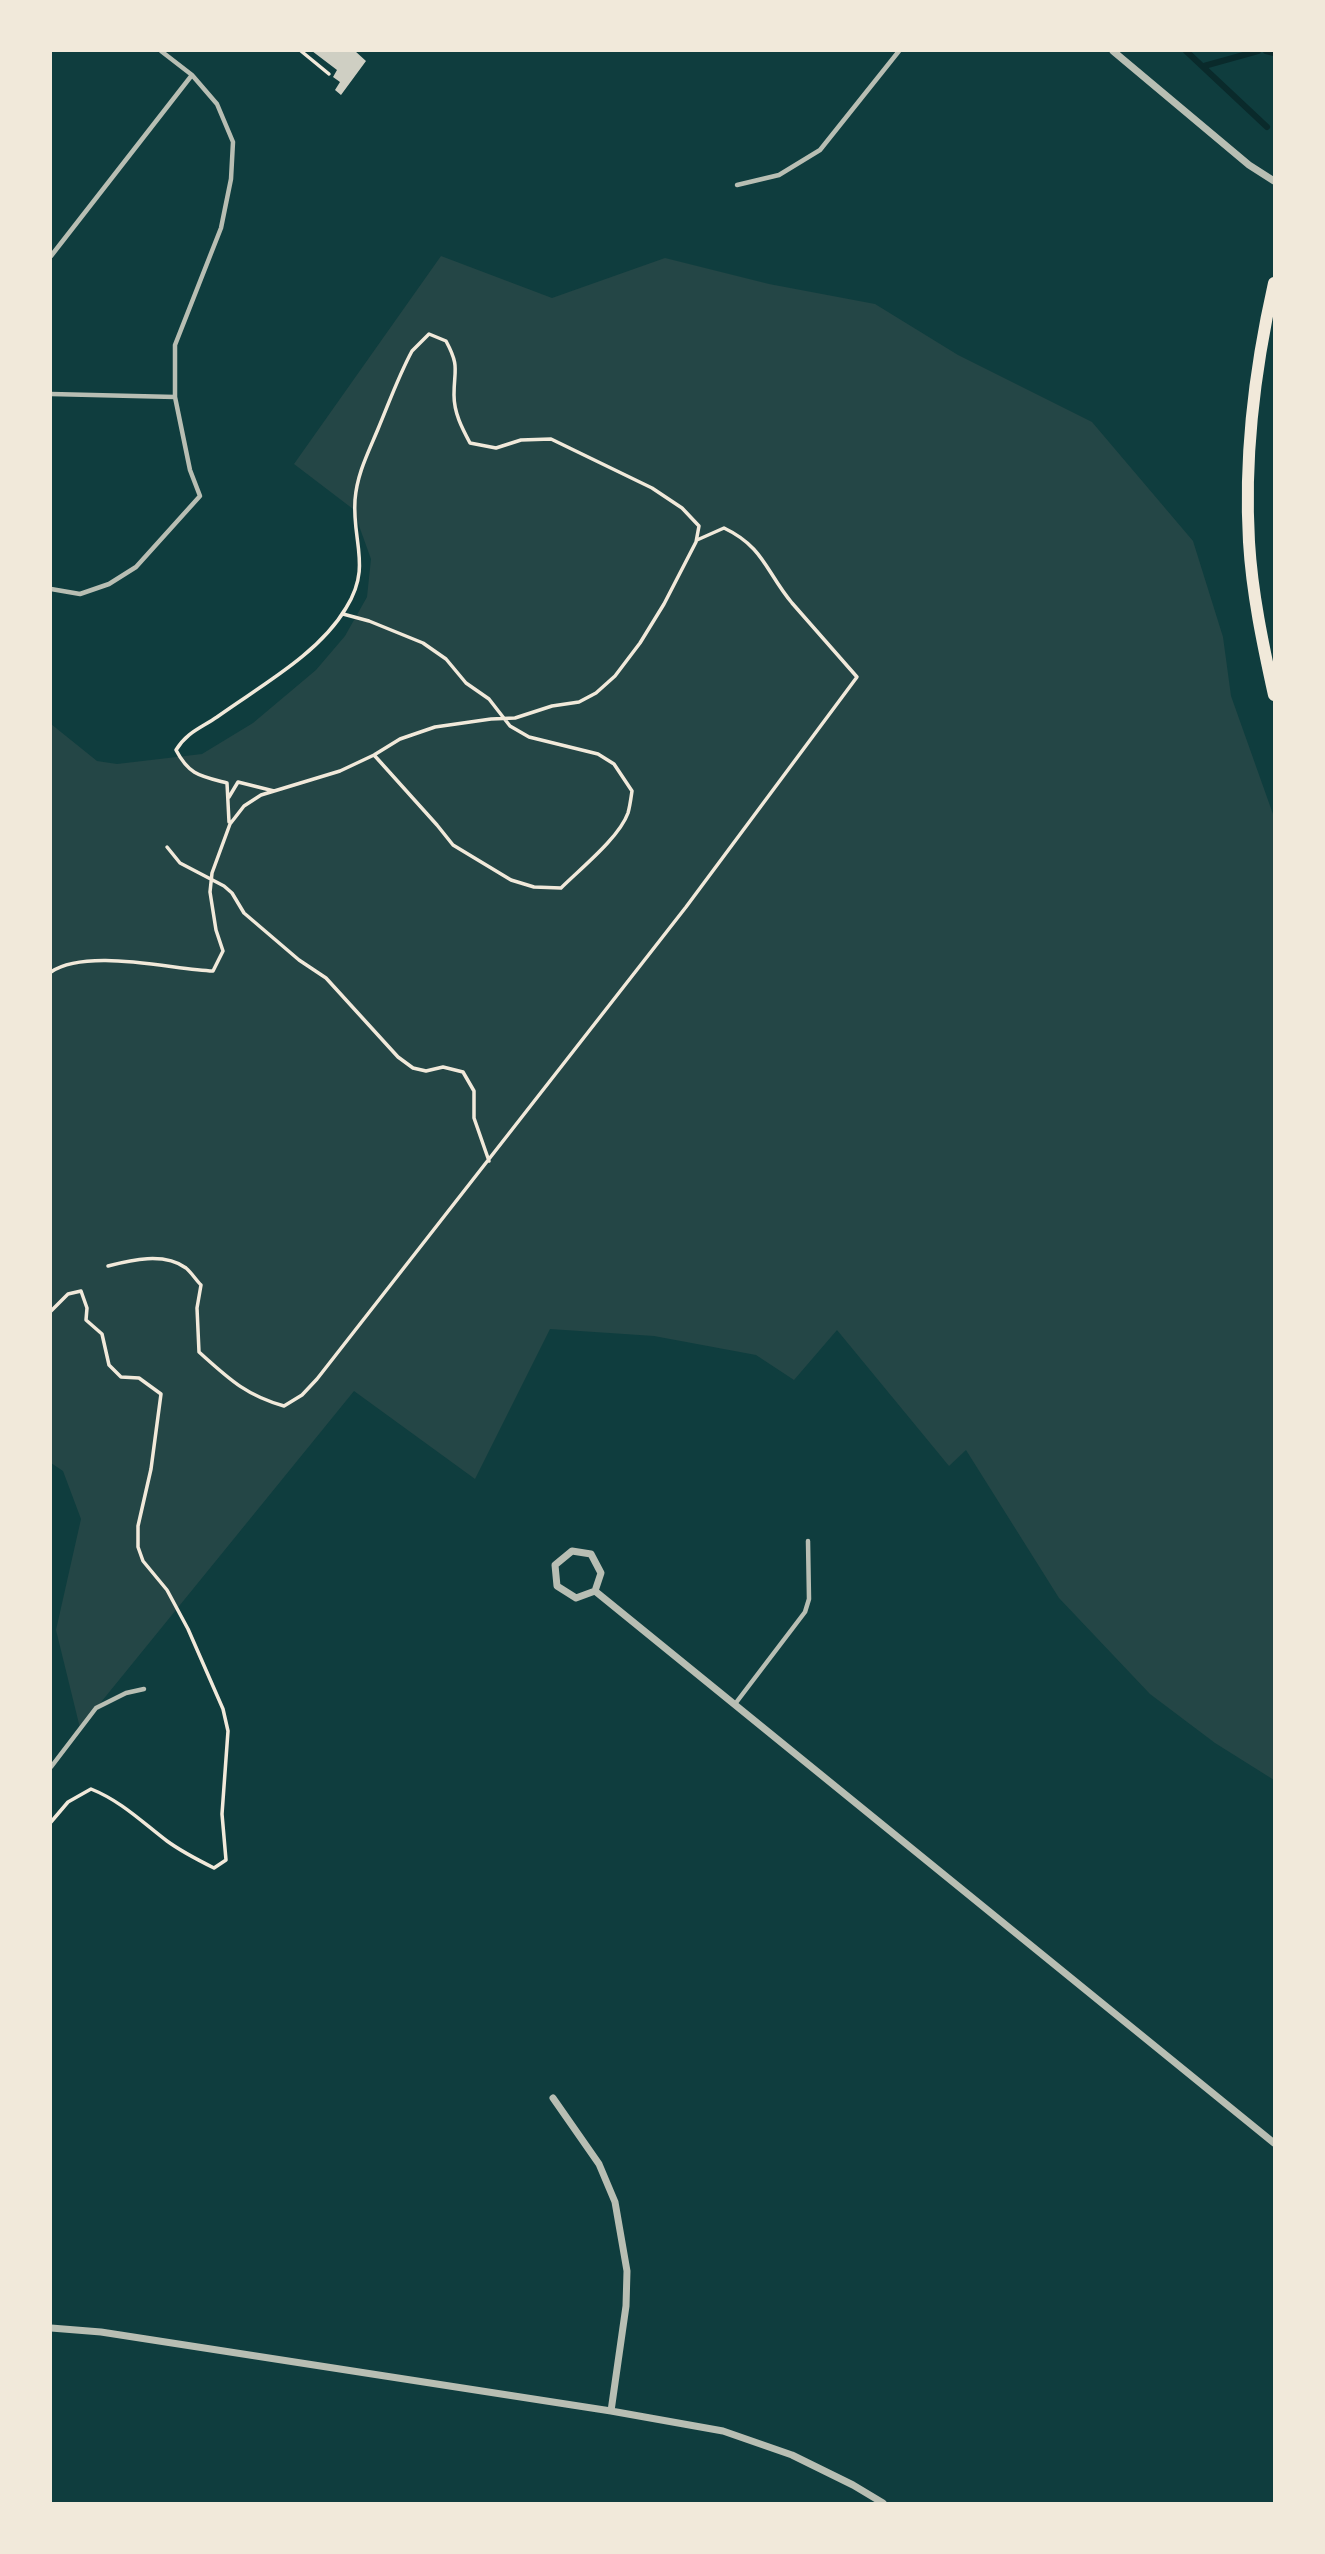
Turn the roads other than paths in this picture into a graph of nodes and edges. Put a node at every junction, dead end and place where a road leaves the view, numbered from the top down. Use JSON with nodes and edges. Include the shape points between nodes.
{"nodes":[{"id":1,"x":161,"y":51,"type":"edge"},
{"id":2,"x":899,"y":51,"type":"edge"},
{"id":3,"x":1113,"y":51,"type":"edge"},
{"id":4,"x":192,"y":75,"type":"junction"},
{"id":5,"x":1274,"y":181,"type":"edge"},
{"id":6,"x":737,"y":185,"type":"dead end"},
{"id":7,"x":51,"y":256,"type":"edge"},
{"id":8,"x":1274,"y":283,"type":"edge"},
{"id":9,"x":51,"y":394,"type":"edge"},
{"id":10,"x":175,"y":397,"type":"junction"},
{"id":11,"x":51,"y":589,"type":"edge"},
{"id":12,"x":1274,"y":695,"type":"edge"},
{"id":13,"x":808,"y":1541,"type":"dead end"},
{"id":14,"x":595,"y":1591,"type":"junction"},
{"id":15,"x":144,"y":1689,"type":"dead end"},
{"id":16,"x":734,"y":1705,"type":"junction"},
{"id":17,"x":51,"y":1767,"type":"edge"},
{"id":18,"x":553,"y":2098,"type":"dead end"},
{"id":19,"x":1274,"y":2143,"type":"edge"},
{"id":20,"x":51,"y":2328,"type":"edge"},
{"id":21,"x":611,"y":2411,"type":"junction"},
{"id":22,"x":883,"y":2503,"type":"edge"}],
"edges":[{"from":1,"to":4,"type":"lane"},
{"from":2,"to":6,"type":"lane","via":[[820,150],[779,175]]},
{"from":3,"to":5,"type":"street"},
{"from":4,"to":7,"type":"lane"},
{"from":4,"to":10,"type":"lane","via":[[217,104],[233,142],[221,228],[175,345]]},
{"from":8,"to":12,"type":"main road","via":[[1256,387],[1249,512],[1252,576]]},
{"from":9,"to":10,"type":"lane"},
{"from":10,"to":11,"type":"lane","via":[[200,496],[136,568],[80,594]]},
{"from":13,"to":16,"type":"lane","via":[[805,1612]]},
{"from":14,"to":14,"type":"street","via":[[601,1573],[591,1554],[572,1551],[555,1565],[557,1586],[576,1598]]},
{"from":14,"to":16,"type":"street"},
{"from":15,"to":17,"type":"lane","via":[[96,1708]]},
{"from":16,"to":19,"type":"street"},
{"from":18,"to":21,"type":"street","via":[[599,2164],[615,2202],[627,2271]]},
{"from":20,"to":21,"type":"street"},
{"from":21,"to":22,"type":"street","via":[[723,2431],[792,2455]]}]}
